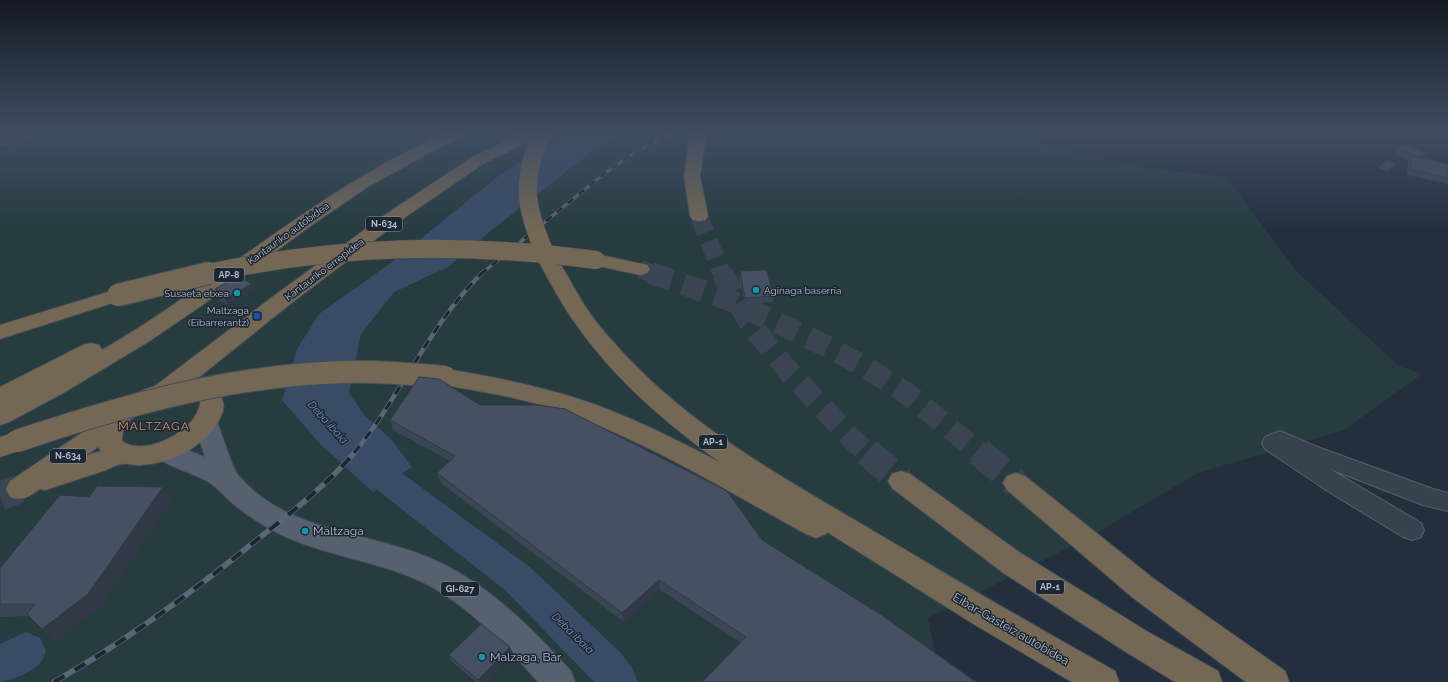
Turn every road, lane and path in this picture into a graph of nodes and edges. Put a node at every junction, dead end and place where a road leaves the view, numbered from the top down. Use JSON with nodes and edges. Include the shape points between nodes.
{"nodes":[{"id":1,"x":372,"y":166,"type":"edge"},
{"id":2,"x":391,"y":166,"type":"edge"},
{"id":3,"x":469,"y":166,"type":"edge"},
{"id":4,"x":530,"y":166,"type":"edge"},
{"id":5,"x":693,"y":166,"type":"edge"},
{"id":6,"x":699,"y":216,"type":"tunnel mouth"},
{"id":7,"x":640,"y":269,"type":"tunnel mouth"},
{"id":8,"x":244,"y":330,"type":"junction"},
{"id":9,"x":0,"y":332,"type":"edge"},
{"id":10,"x":164,"y":392,"type":"junction"},
{"id":11,"x":201,"y":392,"type":"junction"},
{"id":12,"x":0,"y":397,"type":"edge"},
{"id":13,"x":0,"y":416,"type":"edge"},
{"id":14,"x":116,"y":422,"type":"junction"},
{"id":15,"x":206,"y":424,"type":"junction"},
{"id":16,"x":8,"y":444,"type":"edge"},
{"id":17,"x":165,"y":451,"type":"junction"},
{"id":18,"x":122,"y":454,"type":"junction"},
{"id":19,"x":226,"y":480,"type":"junction"},
{"id":20,"x":901,"y":481,"type":"tunnel mouth"},
{"id":21,"x":1016,"y":482,"type":"tunnel mouth"},
{"id":22,"x":1448,"y":502,"type":"edge"},
{"id":23,"x":1412,"y":530,"type":"dead end"},
{"id":24,"x":920,"y":575,"type":"junction"},
{"id":25,"x":559,"y":682,"type":"edge"},
{"id":26,"x":1103,"y":682,"type":"edge"},
{"id":27,"x":1206,"y":682,"type":"edge"},
{"id":28,"x":1273,"y":682,"type":"edge"}],
"edges":[{"from":1,"to":12,"type":"highway","name":"Kantauriko autobidea","number":"AP-8","via":[[318,197],[156,310],[103,343]]},
{"from":2,"to":13,"type":"highway","name":"Kantauriko autobidea","number":"AP-8","via":[[360,183],[115,353]]},
{"from":3,"to":8,"type":"highway","name":"Kantauriko errepidea","number":"N-634","via":[[324,268]]},
{"from":4,"to":24,"type":"highway","number":"AP-1","bridge":true,"via":[[527,196],[530,215],[549,262],[591,331],[642,386],[754,472]]},
{"from":5,"to":6,"type":"highway","via":[[692,176]]},
{"from":7,"to":9,"type":"highway","bridge":true,"via":[[596,260],[531,252],[446,247],[311,255],[192,276],[118,295]]},
{"from":8,"to":10,"type":"highway","name":"Kantauriko errepidea","number":"N-634"},
{"from":8,"to":11,"type":"highway","number":"N-634"},
{"from":10,"to":11,"type":"highway","number":"N-634","via":[[186,389]]},
{"from":10,"to":14,"type":"highway","number":"N-634","via":[[134,405]]},
{"from":11,"to":15,"type":"highway","via":[[208,396],[212,405],[212,412]]},
{"from":14,"to":18,"type":"highway","number":"N-634","via":[[110,432],[110,445]]},
{"from":14,"to":18,"type":"highway","number":"N-634","via":[[19,489]]},
{"from":15,"to":17,"type":"highway","number":"N-634","via":[[188,440]]},
{"from":15,"to":19,"type":"main road","number":"GI-627"},
{"from":16,"to":24,"type":"highway","bridge":true,"via":[[114,410],[239,381],[334,372],[391,372],[445,377],[492,384],[530,394],[572,406],[609,421],[656,441],[887,563]]},
{"from":17,"to":18,"type":"highway","number":"N-634","via":[[139,456]]},
{"from":17,"to":19,"type":"main road","number":"GI-627"},
{"from":19,"to":25,"type":"main road","number":"GI-627","via":[[264,511],[296,529],[396,558],[434,573],[468,593],[534,653]]},
{"from":20,"to":27,"type":"highway","number":"AP-1","via":[[1012,563],[1136,642]]},
{"from":21,"to":28,"type":"highway","via":[[1143,588]]},
{"from":22,"to":23,"type":"street","via":[[1307,452],[1280,439],[1273,444]]},
{"from":24,"to":26,"type":"highway","name":"Eibar-Gasteiz autobidea","number":"AP-1","via":[[1022,637]]}]}
